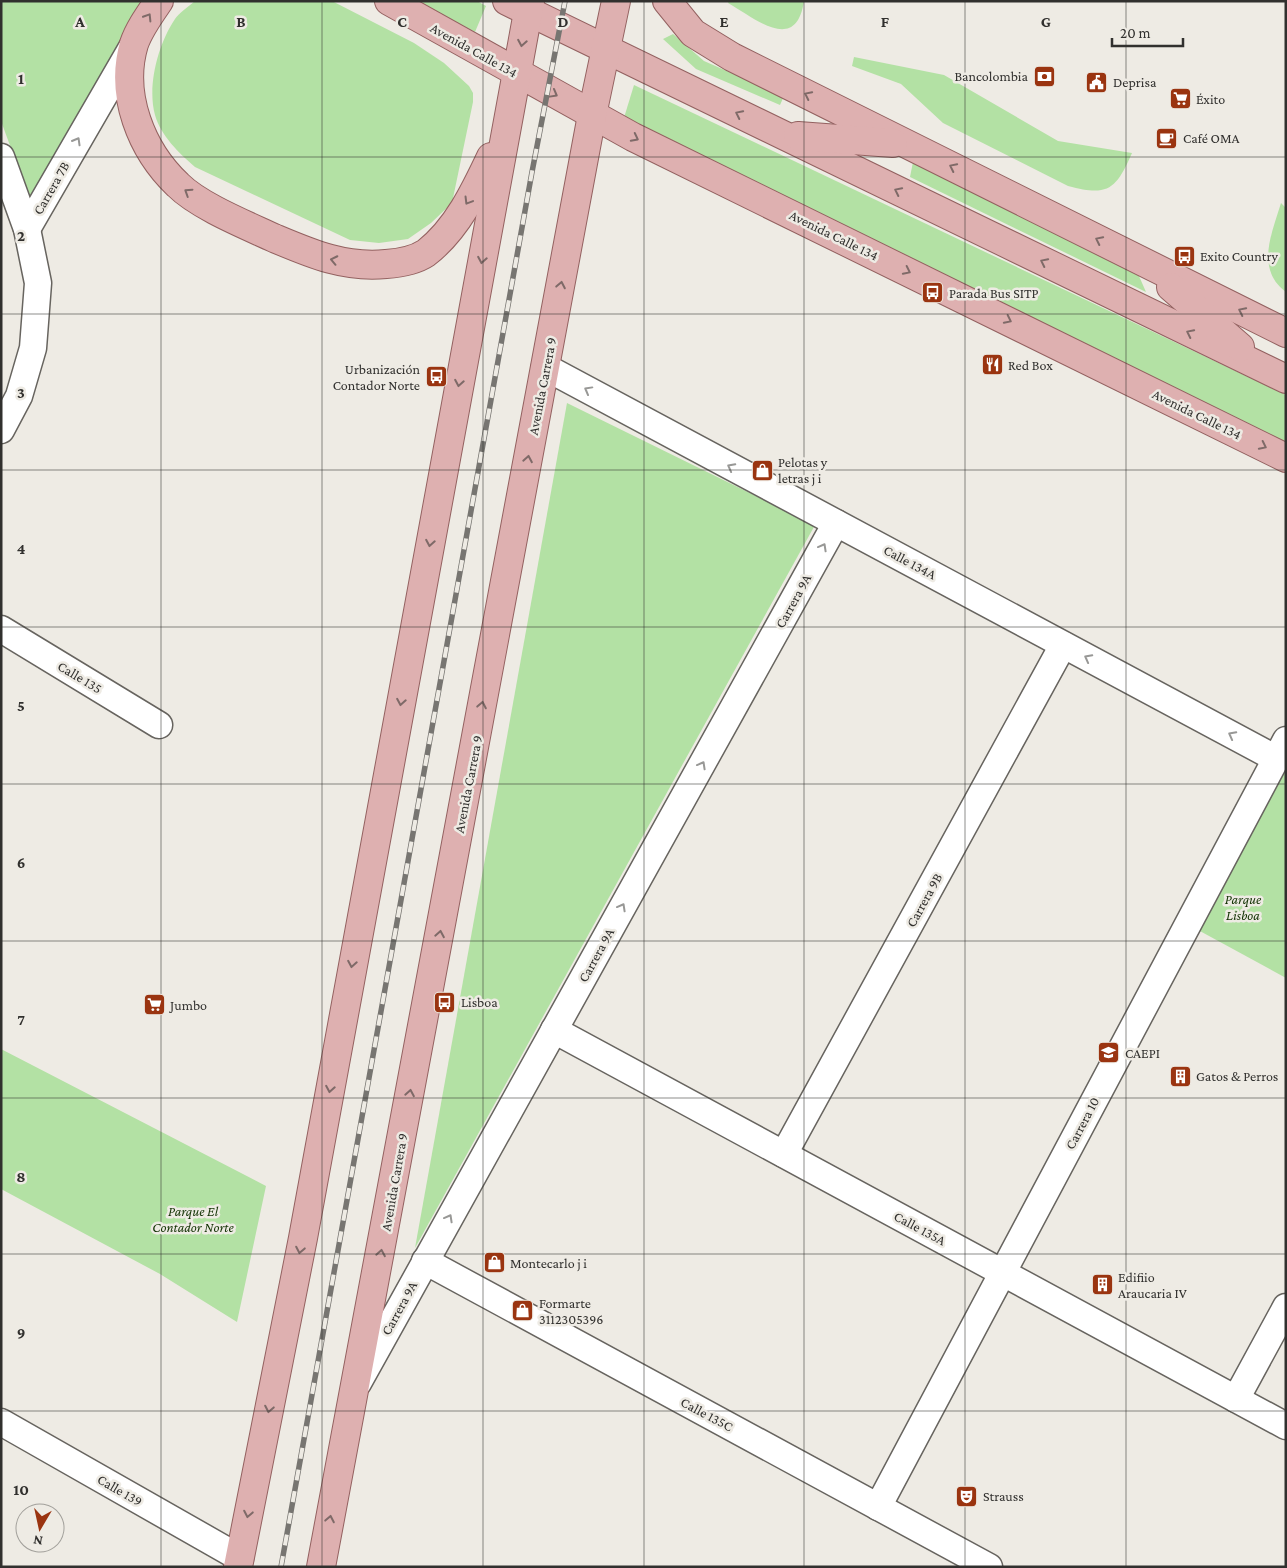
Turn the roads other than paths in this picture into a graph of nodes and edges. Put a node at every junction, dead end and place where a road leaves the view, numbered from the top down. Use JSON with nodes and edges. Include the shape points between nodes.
{"nodes":[{"id":1,"x":159,"y":1,"type":"edge"},
{"id":2,"x":388,"y":1,"type":"edge"},
{"id":3,"x":616,"y":1,"type":"edge"},
{"id":4,"x":666,"y":1,"type":"edge"},
{"id":5,"x":522,"y":5,"type":"edge"},
{"id":6,"x":134,"y":44,"type":"junction"},
{"id":7,"x":605,"y":49,"type":"junction"},
{"id":8,"x":516,"y":73,"type":"junction"},
{"id":9,"x":592,"y":115,"type":"junction"},
{"id":10,"x":506,"y":126,"type":"junction"},
{"id":11,"x":783,"y":135,"type":"junction"},
{"id":12,"x":907,"y":144,"type":"junction"},
{"id":13,"x":1,"y":157,"type":"edge"},
{"id":14,"x":26,"y":229,"type":"junction"},
{"id":15,"x":1142,"y":261,"type":"junction"},
{"id":16,"x":1286,"y":333,"type":"edge"},
{"id":17,"x":545,"y":367,"type":"junction"},
{"id":18,"x":1276,"y":375,"type":"edge"},
{"id":19,"x":1,"y":430,"type":"edge"},
{"id":20,"x":1286,"y":458,"type":"edge"},
{"id":21,"x":836,"y":523,"type":"junction"},
{"id":22,"x":1,"y":629,"type":"edge"},
{"id":23,"x":1063,"y":645,"type":"junction"},
{"id":24,"x":159,"y":725,"type":"dead end"},
{"id":25,"x":1280,"y":749,"type":"edge"},
{"id":26,"x":554,"y":1030,"type":"junction"},
{"id":27,"x":784,"y":1154,"type":"junction"},
{"id":28,"x":425,"y":1261,"type":"junction"},
{"id":29,"x":1002,"y":1272,"type":"junction"},
{"id":30,"x":1286,"y":1308,"type":"edge"},
{"id":31,"x":356,"y":1386,"type":"junction"},
{"id":32,"x":1236,"y":1399,"type":"junction"},
{"id":33,"x":1,"y":1422,"type":"edge"},
{"id":34,"x":1286,"y":1426,"type":"edge"},
{"id":35,"x":878,"y":1507,"type":"junction"},
{"id":36,"x":239,"y":1562,"type":"edge"},
{"id":37,"x":321,"y":1567,"type":"edge"},
{"id":38,"x":989,"y":1567,"type":"edge"}],
"edges":[{"from":6,"to":1,"type":"main road","one_way":true},
{"from":2,"to":8,"type":"main road","name":"Avenida Calle 134"},
{"from":3,"to":7,"type":"main road","name":"Avenida Carrera 9"},
{"from":12,"to":4,"type":"main road","one_way":true,"via":[[717,48],[693,33]]},
{"from":5,"to":7,"type":"main road"},
{"from":5,"to":8,"type":"main road","one_way":true},
{"from":10,"to":6,"type":"main road","one_way":true,"via":[[458,217],[447,233],[425,253],[405,263],[363,266],[318,257],[246,225],[178,186],[151,153],[134,113],[129,84]]},
{"from":14,"to":6,"type":"street","name":"Carrera 7B","one_way":true},
{"from":7,"to":9,"type":"main road","name":"Avenida Carrera 9"},
{"from":11,"to":7,"type":"main road","one_way":true},
{"from":8,"to":9,"type":"main road","name":"Avenida Calle 134","one_way":true},
{"from":8,"to":10,"type":"main road"},
{"from":17,"to":9,"type":"main road","name":"Avenida Carrera 9","one_way":true},
{"from":9,"to":20,"type":"main road","name":"Avenida Calle 134","one_way":true},
{"from":10,"to":36,"type":"main road","one_way":true,"via":[[302,1238]]},
{"from":11,"to":12,"type":"main road"},
{"from":18,"to":11,"type":"main road","one_way":true},
{"from":15,"to":12,"type":"main road","one_way":true},
{"from":13,"to":14,"type":"street"},
{"from":14,"to":19,"type":"street","name":"Carrera 7B","via":[[38,283],[33,348],[19,396]]},
{"from":16,"to":15,"type":"main road","one_way":true},
{"from":15,"to":18,"type":"main road"},
{"from":21,"to":17,"type":"street","name":"Calle 134A","one_way":true},
{"from":31,"to":17,"type":"main road","name":"Avenida Carrera 9","one_way":true},
{"from":21,"to":23,"type":"street","name":"Calle 134A"},
{"from":26,"to":21,"type":"street","name":"Carrera 9A","one_way":true},
{"from":22,"to":24,"type":"street","name":"Calle 135"},
{"from":25,"to":23,"type":"street","name":"Calle 134A","one_way":true},
{"from":23,"to":27,"type":"street","name":"Carrera 9B"},
{"from":25,"to":29,"type":"street","name":"Carrera 10"},
{"from":26,"to":27,"type":"street","name":"Calle 135A"},
{"from":28,"to":26,"type":"street","name":"Carrera 9A","one_way":true},
{"from":27,"to":29,"type":"street","name":"Calle 135A"},
{"from":28,"to":31,"type":"street","name":"Carrera 9A"},
{"from":28,"to":35,"type":"street","name":"Calle 135C"},
{"from":29,"to":32,"type":"street","name":"Calle 135A"},
{"from":29,"to":35,"type":"street","name":"Carrera 10"},
{"from":30,"to":32,"type":"street"},
{"from":37,"to":31,"type":"main road","name":"Avenida Carrera 9","one_way":true},
{"from":32,"to":34,"type":"street","name":"Calle 135A"},
{"from":33,"to":36,"type":"street","name":"Calle 139"},
{"from":35,"to":38,"type":"street","name":"Calle 135C"}]}
